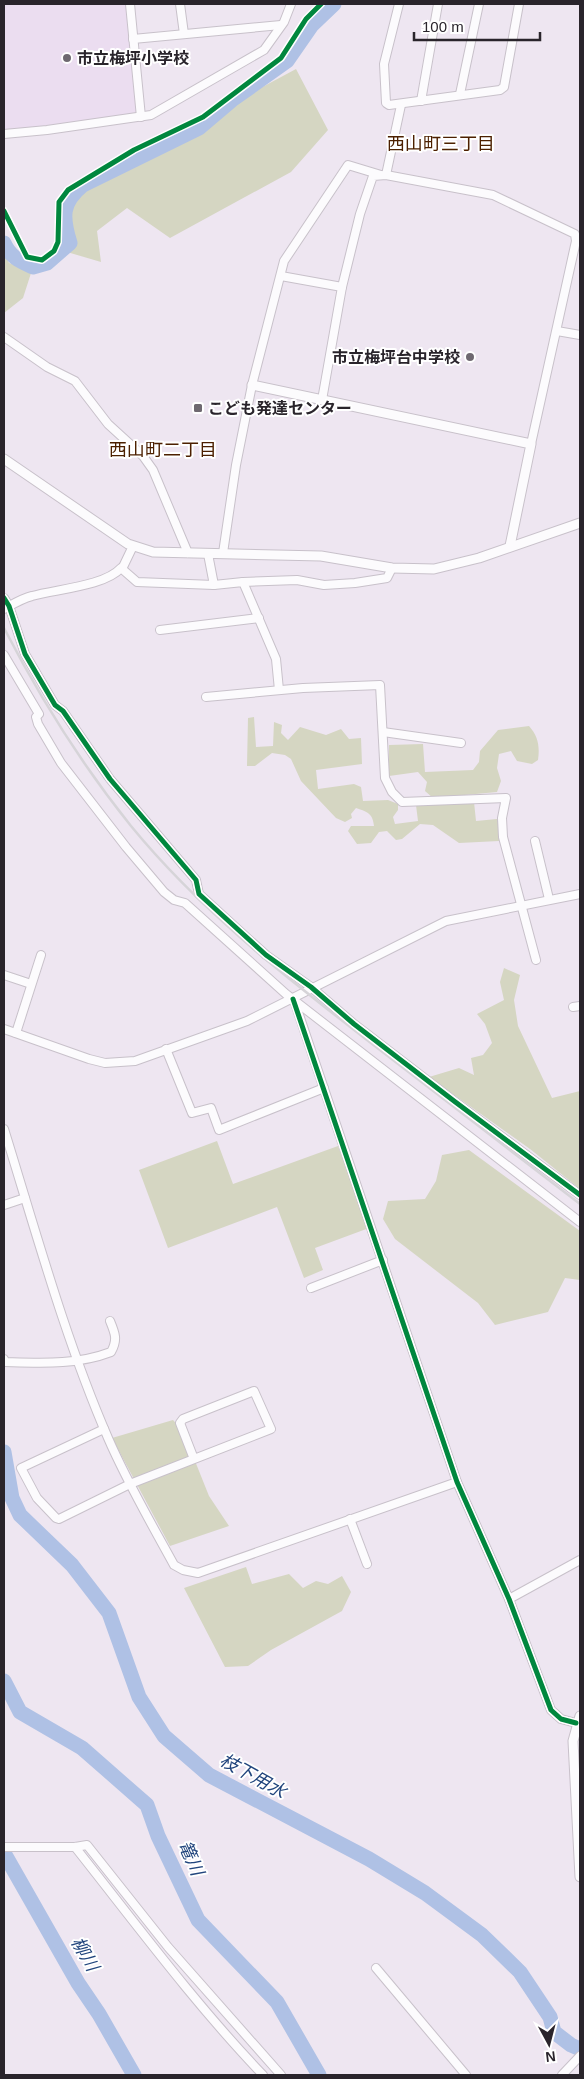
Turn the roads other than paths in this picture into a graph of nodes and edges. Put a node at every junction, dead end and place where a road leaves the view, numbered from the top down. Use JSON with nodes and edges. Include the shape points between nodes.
{"nodes":[{"id":1,"x":130,"y":4,"type":"edge"},
{"id":2,"x":180,"y":4,"type":"edge"},
{"id":3,"x":291,"y":4,"type":"edge"},
{"id":4,"x":398,"y":4,"type":"edge"},
{"id":5,"x":438,"y":4,"type":"edge"},
{"id":6,"x":479,"y":4,"type":"edge"},
{"id":7,"x":519,"y":4,"type":"edge"},
{"id":8,"x":282,"y":25,"type":"junction"},
{"id":9,"x":184,"y":34,"type":"junction"},
{"id":10,"x":134,"y":39,"type":"junction"},
{"id":11,"x":460,"y":94,"type":"junction"},
{"id":12,"x":421,"y":101,"type":"junction"},
{"id":13,"x":401,"y":105,"type":"junction"},
{"id":14,"x":142,"y":117,"type":"junction"},
{"id":15,"x":4,"y":134,"type":"edge"},
{"id":16,"x":383,"y":175,"type":"junction"},
{"id":17,"x":281,"y":276,"type":"junction"},
{"id":18,"x":342,"y":287,"type":"junction"},
{"id":19,"x":557,"y":330,"type":"junction"},
{"id":20,"x":580,"y":335,"type":"edge"},
{"id":21,"x":4,"y":337,"type":"edge"},
{"id":22,"x":252,"y":384,"type":"junction"},
{"id":23,"x":322,"y":400,"type":"junction"},
{"id":24,"x":531,"y":444,"type":"junction"},
{"id":25,"x":4,"y":459,"type":"edge"},
{"id":26,"x":580,"y":523,"type":"edge"},
{"id":27,"x":133,"y":546,"type":"junction"},
{"id":28,"x":510,"y":546,"type":"junction"},
{"id":29,"x":188,"y":553,"type":"junction"},
{"id":30,"x":223,"y":553,"type":"junction"},
{"id":31,"x":208,"y":554,"type":"junction"},
{"id":32,"x":392,"y":568,"type":"junction"},
{"id":33,"x":122,"y":569,"type":"junction"},
{"id":34,"x":243,"y":582,"type":"junction"},
{"id":35,"x":214,"y":585,"type":"junction"},
{"id":36,"x":4,"y":598,"type":"edge"},
{"id":37,"x":6,"y":607,"type":"edge"},
{"id":38,"x":258,"y":618,"type":"junction"},
{"id":39,"x":160,"y":630,"type":"dead end"},
{"id":40,"x":4,"y":654,"type":"edge"},
{"id":41,"x":279,"y":690,"type":"junction"},
{"id":42,"x":206,"y":697,"type":"dead end"},
{"id":43,"x":382,"y":732,"type":"junction"},
{"id":44,"x":460,"y":743,"type":"dead end"},
{"id":45,"x":535,"y":841,"type":"dead end"},
{"id":46,"x":580,"y":894,"type":"edge"},
{"id":47,"x":549,"y":899,"type":"junction"},
{"id":48,"x":521,"y":904,"type":"junction"},
{"id":49,"x":41,"y":955,"type":"dead end"},
{"id":50,"x":536,"y":960,"type":"dead end"},
{"id":51,"x":4,"y":975,"type":"edge"},
{"id":52,"x":31,"y":984,"type":"junction"},
{"id":53,"x":311,"y":987,"type":"junction"},
{"id":54,"x":293,"y":999,"type":"junction"},
{"id":55,"x":4,"y":1029,"type":"edge"},
{"id":56,"x":16,"y":1033,"type":"junction"},
{"id":57,"x":166,"y":1049,"type":"junction"},
{"id":58,"x":324,"y":1088,"type":"junction"},
{"id":59,"x":4,"y":1129,"type":"edge"},
{"id":60,"x":580,"y":1195,"type":"edge"},
{"id":61,"x":25,"y":1198,"type":"junction"},
{"id":62,"x":4,"y":1205,"type":"edge"},
{"id":63,"x":580,"y":1222,"type":"edge"},
{"id":64,"x":383,"y":1260,"type":"junction"},
{"id":65,"x":312,"y":1288,"type":"dead end"},
{"id":66,"x":110,"y":1321,"type":"dead end"},
{"id":67,"x":4,"y":1359,"type":"edge"},
{"id":68,"x":78,"y":1362,"type":"junction"},
{"id":69,"x":104,"y":1429,"type":"junction"},
{"id":70,"x":194,"y":1459,"type":"junction"},
{"id":71,"x":457,"y":1482,"type":"junction"},
{"id":72,"x":130,"y":1484,"type":"junction"},
{"id":73,"x":350,"y":1519,"type":"junction"},
{"id":74,"x":580,"y":1560,"type":"edge"},
{"id":75,"x":367,"y":1564,"type":"dead end"},
{"id":76,"x":508,"y":1599,"type":"junction"},
{"id":77,"x":578,"y":1720,"type":"edge"},
{"id":78,"x":75,"y":1847,"type":"junction"},
{"id":79,"x":7,"y":1848,"type":"edge"},
{"id":80,"x":580,"y":1877,"type":"edge"},
{"id":81,"x":376,"y":1968,"type":"dead end"},
{"id":82,"x":580,"y":2056,"type":"edge"},
{"id":83,"x":263,"y":2075,"type":"edge"},
{"id":84,"x":281,"y":2075,"type":"edge"},
{"id":85,"x":466,"y":2075,"type":"edge"},
{"id":86,"x":562,"y":2075,"type":"edge"}],
"edges":[{"from":1,"to":10,"type":"street"},
{"from":2,"to":9,"type":"street"},
{"from":3,"to":8,"type":"street"},
{"from":4,"to":13,"type":"street","via":[[384,64],[386,103]]},
{"from":5,"to":12,"type":"street"},
{"from":6,"to":11,"type":"street"},
{"from":7,"to":11,"type":"street","via":[[504,87]]},
{"from":8,"to":9,"type":"street"},
{"from":8,"to":14,"type":"street","via":[[264,50],[151,115]]},
{"from":9,"to":10,"type":"street"},
{"from":10,"to":14,"type":"street"},
{"from":11,"to":12,"type":"street"},
{"from":12,"to":13,"type":"street"},
{"from":13,"to":16,"type":"street"},
{"from":14,"to":15,"type":"street"},
{"from":16,"to":17,"type":"street","via":[[348,165],[284,261]]},
{"from":16,"to":18,"type":"street","via":[[372,176],[370,180]]},
{"from":16,"to":19,"type":"street","via":[[493,195],[575,234]]},
{"from":17,"to":18,"type":"street"},
{"from":17,"to":22,"type":"street"},
{"from":18,"to":23,"type":"street"},
{"from":19,"to":20,"type":"street"},
{"from":19,"to":24,"type":"street"},
{"from":21,"to":29,"type":"street","via":[[40,363],[75,381],[108,424],[143,456],[153,470]]},
{"from":22,"to":23,"type":"street"},
{"from":22,"to":30,"type":"street"},
{"from":23,"to":24,"type":"street"},
{"from":24,"to":28,"type":"street"},
{"from":25,"to":27,"type":"street"},
{"from":26,"to":28,"type":"street"},
{"from":27,"to":29,"type":"street","via":[[153,552]]},
{"from":27,"to":33,"type":"street"},
{"from":28,"to":32,"type":"street","via":[[479,558],[434,569]]},
{"from":29,"to":31,"type":"street"},
{"from":30,"to":31,"type":"street"},
{"from":30,"to":32,"type":"street","via":[[320,556]]},
{"from":31,"to":35,"type":"street"},
{"from":32,"to":34,"type":"street","via":[[387,578],[355,583]]},
{"from":33,"to":35,"type":"street","via":[[137,582]]},
{"from":33,"to":37,"type":"street","via":[[104,581],[30,596]]},
{"from":34,"to":35,"type":"street"},
{"from":34,"to":38,"type":"street"},
{"from":36,"to":37,"type":"street"},
{"from":37,"to":53,"type":"street","via":[[25,654],[54,705],[63,711],[110,779],[196,880],[199,894],[266,955]]},
{"from":38,"to":39,"type":"street"},
{"from":38,"to":41,"type":"street","via":[[276,658]]},
{"from":40,"to":54,"type":"street","via":[[39,714],[36,717],[38,724],[60,763],[126,847],[164,892],[185,903]]},
{"from":41,"to":42,"type":"street"},
{"from":41,"to":43,"type":"street","via":[[377,683],[380,685]]},
{"from":43,"to":44,"type":"street"},
{"from":43,"to":48,"type":"street","via":[[385,778],[402,802],[506,798],[503,837]]},
{"from":45,"to":47,"type":"street"},
{"from":46,"to":47,"type":"street"},
{"from":47,"to":48,"type":"street"},
{"from":48,"to":50,"type":"street"},
{"from":48,"to":53,"type":"street","via":[[446,920]]},
{"from":49,"to":52,"type":"street"},
{"from":51,"to":52,"type":"street"},
{"from":52,"to":56,"type":"street"},
{"from":53,"to":54,"type":"street"},
{"from":53,"to":60,"type":"street","via":[[385,1048]]},
{"from":54,"to":57,"type":"street","via":[[247,1021]]},
{"from":54,"to":58,"type":"street"},
{"from":54,"to":63,"type":"street"},
{"from":55,"to":56,"type":"street"},
{"from":56,"to":57,"type":"street","via":[[67,1053],[105,1063],[135,1061]]},
{"from":57,"to":58,"type":"street","via":[[192,1113],[211,1108],[219,1130]]},
{"from":58,"to":64,"type":"street"},
{"from":59,"to":61,"type":"street"},
{"from":61,"to":62,"type":"street"},
{"from":61,"to":68,"type":"street"},
{"from":64,"to":65,"type":"street"},
{"from":64,"to":71,"type":"street"},
{"from":66,"to":68,"type":"street","via":[[116,1337],[112,1352]]},
{"from":67,"to":68,"type":"street","via":[[6,1362]]},
{"from":68,"to":69,"type":"street"},
{"from":69,"to":72,"type":"street"},
{"from":69,"to":72,"type":"street","via":[[21,1468],[37,1498],[59,1519]]},
{"from":70,"to":70,"type":"street","via":[[271,1428],[254,1391],[183,1419],[180,1423]]},
{"from":70,"to":72,"type":"street"},
{"from":71,"to":73,"type":"street"},
{"from":71,"to":76,"type":"street"},
{"from":72,"to":73,"type":"street","via":[[174,1565],[191,1572]]},
{"from":73,"to":75,"type":"street"},
{"from":74,"to":76,"type":"street"},
{"from":76,"to":77,"type":"street","via":[[551,1710],[561,1719]]},
{"from":77,"to":80,"type":"street","via":[[572,1741]]},
{"from":78,"to":79,"type":"street"},
{"from":78,"to":83,"type":"street","via":[[194,1996]]},
{"from":78,"to":84,"type":"street","via":[[87,1845],[168,1947]]},
{"from":81,"to":85,"type":"street"},
{"from":82,"to":86,"type":"street"}]}
